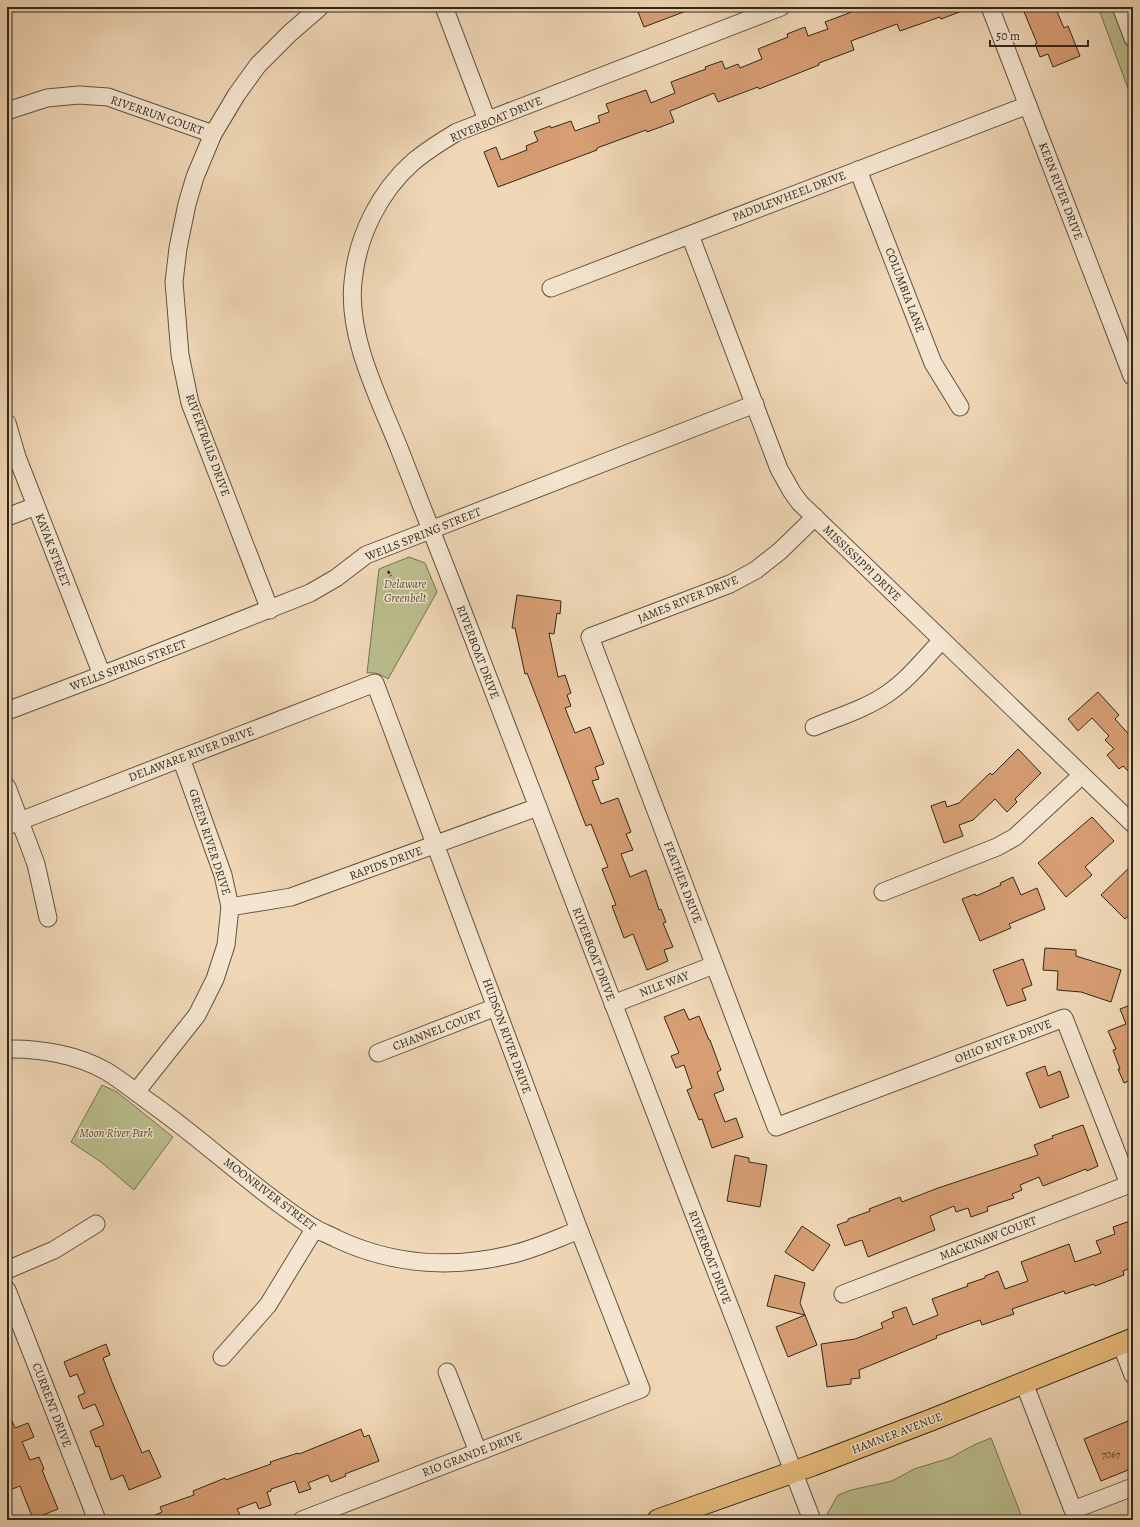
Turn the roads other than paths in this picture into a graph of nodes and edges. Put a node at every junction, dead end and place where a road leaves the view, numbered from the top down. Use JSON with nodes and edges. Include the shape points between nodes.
{"nodes":[{"id":1,"x":320,"y":7,"type":"edge"},
{"id":2,"x":444,"y":7,"type":"edge"},
{"id":3,"x":781,"y":7,"type":"edge"},
{"id":4,"x":990,"y":7,"type":"edge"},
{"id":5,"x":1121,"y":7,"type":"edge"},
{"id":6,"x":1133,"y":38,"type":"edge"},
{"id":7,"x":1028,"y":105,"type":"junction"},
{"id":8,"x":7,"y":111,"type":"edge"},
{"id":9,"x":487,"y":120,"type":"junction"},
{"id":10,"x":213,"y":134,"type":"junction"},
{"id":11,"x":858,"y":170,"type":"junction"},
{"id":12,"x":690,"y":235,"type":"junction"},
{"id":13,"x":551,"y":288,"type":"dead end"},
{"id":14,"x":1132,"y":376,"type":"edge"},
{"id":15,"x":755,"y":404,"type":"junction"},
{"id":16,"x":960,"y":407,"type":"dead end"},
{"id":17,"x":7,"y":423,"type":"edge"},
{"id":18,"x":36,"y":506,"type":"junction"},
{"id":19,"x":7,"y":517,"type":"edge"},
{"id":20,"x":815,"y":517,"type":"junction"},
{"id":21,"x":431,"y":530,"type":"junction"},
{"id":22,"x":270,"y":610,"type":"junction"},
{"id":23,"x":590,"y":638,"type":"joint"},
{"id":24,"x":942,"y":640,"type":"junction"},
{"id":25,"x":102,"y":675,"type":"junction"},
{"id":26,"x":375,"y":683,"type":"joint"},
{"id":27,"x":7,"y":711,"type":"edge"},
{"id":28,"x":814,"y":727,"type":"dead end"},
{"id":29,"x":181,"y":758,"type":"junction"},
{"id":30,"x":1082,"y":775,"type":"junction"},
{"id":31,"x":7,"y":787,"type":"edge"},
{"id":32,"x":538,"y":807,"type":"junction"},
{"id":33,"x":14,"y":824,"type":"edge"},
{"id":34,"x":1133,"y":824,"type":"edge"},
{"id":35,"x":435,"y":845,"type":"junction"},
{"id":36,"x":883,"y":892,"type":"dead end"},
{"id":37,"x":230,"y":907,"type":"junction"},
{"id":38,"x":48,"y":918,"type":"dead end"},
{"id":39,"x":714,"y":964,"type":"junction"},
{"id":40,"x":613,"y":1004,"type":"junction"},
{"id":41,"x":496,"y":1007,"type":"junction"},
{"id":42,"x":7,"y":1049,"type":"edge"},
{"id":43,"x":378,"y":1053,"type":"dead end"},
{"id":44,"x":136,"y":1092,"type":"junction"},
{"id":45,"x":776,"y":1127,"type":"joint"},
{"id":46,"x":1131,"y":1184,"type":"edge"},
{"id":47,"x":96,"y":1224,"type":"dead end"},
{"id":48,"x":315,"y":1228,"type":"junction"},
{"id":49,"x":579,"y":1230,"type":"junction"},
{"id":50,"x":7,"y":1270,"type":"edge"},
{"id":51,"x":7,"y":1290,"type":"edge"},
{"id":52,"x":843,"y":1294,"type":"dead end"},
{"id":53,"x":1127,"y":1342,"type":"edge"},
{"id":54,"x":222,"y":1358,"type":"dead end"},
{"id":55,"x":447,"y":1372,"type":"dead end"},
{"id":56,"x":1133,"y":1375,"type":"edge"},
{"id":57,"x":1024,"y":1383,"type":"junction"},
{"id":58,"x":641,"y":1389,"type":"joint"},
{"id":59,"x":478,"y":1452,"type":"junction"},
{"id":60,"x":793,"y":1472,"type":"junction"},
{"id":61,"x":1133,"y":1487,"type":"edge"},
{"id":62,"x":97,"y":1520,"type":"edge"},
{"id":63,"x":302,"y":1520,"type":"edge"},
{"id":64,"x":658,"y":1520,"type":"edge"},
{"id":65,"x":812,"y":1520,"type":"edge"}],
"edges":[{"from":1,"to":10,"type":"street","name":"RIVERTRAILS DRIVE","via":[[258,65]]},
{"from":2,"to":9,"type":"street"},
{"from":3,"to":9,"type":"street","name":"RIVERBOAT DRIVE"},
{"from":4,"to":7,"type":"street","name":"KERN RIVER DRIVE"},
{"from":5,"to":6,"type":"street"},
{"from":7,"to":11,"type":"street","name":"PADDLEWHEEL DRIVE"},
{"from":7,"to":14,"type":"street","name":"KERN RIVER DRIVE"},
{"from":8,"to":10,"type":"street","name":"RIVERRUN COURT","via":[[47,98],[79,95],[108,97]]},
{"from":9,"to":21,"type":"street","name":"RIVERBOAT DRIVE","via":[[457,132],[414,162],[393,183],[373,213],[360,247],[353,283],[354,318],[362,355]]},
{"from":10,"to":22,"type":"street","name":"RIVERTRAILS DRIVE","via":[[195,177],[178,248],[174,282],[180,356],[190,403]]},
{"from":11,"to":12,"type":"street","name":"PADDLEWHEEL DRIVE"},
{"from":11,"to":16,"type":"street","name":"COLUMBIA LANE","via":[[933,363]]},
{"from":12,"to":13,"type":"street","name":"PADDLEWHEEL DRIVE"},
{"from":12,"to":15,"type":"street","name":"MISSISSIPPI DRIVE"},
{"from":15,"to":20,"type":"street","name":"MISSISSIPPI DRIVE","via":[[779,468],[800,504]]},
{"from":15,"to":21,"type":"street","name":"WELLS SPRING STREET"},
{"from":17,"to":18,"type":"street","name":"KAYAK STREET"},
{"from":18,"to":19,"type":"street"},
{"from":18,"to":25,"type":"street","name":"KAYAK STREET"},
{"from":20,"to":23,"type":"street","name":"JAMES RIVER DRIVE","via":[[756,570],[730,584]]},
{"from":20,"to":24,"type":"street","name":"MISSISSIPPI DRIVE"},
{"from":21,"to":22,"type":"street","name":"WELLS SPRING STREET","via":[[366,555],[336,578],[310,593]]},
{"from":21,"to":32,"type":"street","name":"RIVERBOAT DRIVE"},
{"from":22,"to":25,"type":"street","name":"WELLS SPRING STREET"},
{"from":23,"to":39,"type":"street","name":"FEATHER DRIVE"},
{"from":24,"to":28,"type":"street","via":[[887,694],[861,708]]},
{"from":24,"to":30,"type":"street","name":"MISSISSIPPI DRIVE"},
{"from":25,"to":27,"type":"street","name":"WELLS SPRING STREET"},
{"from":26,"to":29,"type":"street","name":"DELAWARE RIVER DRIVE"},
{"from":26,"to":35,"type":"street","name":"HUDSON RIVER DRIVE"},
{"from":29,"to":33,"type":"street","name":"DELAWARE RIVER DRIVE"},
{"from":29,"to":37,"type":"street","name":"GREEN RIVER DRIVE","via":[[222,875]]},
{"from":30,"to":34,"type":"street","name":"MISSISSIPPI DRIVE"},
{"from":30,"to":36,"type":"street","via":[[1015,837],[997,847]]},
{"from":31,"to":33,"type":"street"},
{"from":32,"to":35,"type":"street","name":"RAPIDS DRIVE"},
{"from":32,"to":40,"type":"street","name":"RIVERBOAT DRIVE"},
{"from":33,"to":38,"type":"street","via":[[36,864]]},
{"from":35,"to":37,"type":"street","name":"RAPIDS DRIVE","via":[[291,898]]},
{"from":35,"to":41,"type":"street","name":"HUDSON RIVER DRIVE"},
{"from":37,"to":44,"type":"street","name":"GREEN RIVER DRIVE","via":[[226,945],[215,980],[197,1015]]},
{"from":39,"to":40,"type":"street","name":"NILE WAY"},
{"from":39,"to":45,"type":"street","name":"FEATHER DRIVE"},
{"from":40,"to":60,"type":"street","name":"RIVERBOAT DRIVE"},
{"from":41,"to":43,"type":"street","name":"CHANNEL COURT"},
{"from":41,"to":49,"type":"street","name":"HUDSON RIVER DRIVE"},
{"from":42,"to":44,"type":"street","name":"MOONRIVER STREET","via":[[40,1050],[76,1058],[106,1071]]},
{"from":44,"to":48,"type":"street","name":"MOONRIVER STREET"},
{"from":45,"to":46,"type":"street","name":"OHIO RIVER DRIVE","via":[[1064,1018]]},
{"from":46,"to":52,"type":"street","name":"MACKINAW COURT"},
{"from":47,"to":50,"type":"street","via":[[54,1250]]},
{"from":48,"to":49,"type":"street","name":"MOONRIVER STREET","via":[[352,1246],[394,1259],[433,1264],[471,1262],[510,1255]]},
{"from":48,"to":54,"type":"street","via":[[268,1305]]},
{"from":49,"to":58,"type":"street","name":"HUDSON RIVER DRIVE"},
{"from":51,"to":62,"type":"street","name":"CURRENT DRIVE"},
{"from":53,"to":56,"type":"street"},
{"from":53,"to":57,"type":"main road","name":"HAMNER AVENUE"},
{"from":55,"to":59,"type":"street"},
{"from":57,"to":60,"type":"main road","name":"HAMNER AVENUE"},
{"from":57,"to":61,"type":"street","via":[[1073,1510]]},
{"from":58,"to":59,"type":"street","name":"RIO GRANDE DRIVE"},
{"from":59,"to":63,"type":"street","name":"RIO GRANDE DRIVE"},
{"from":60,"to":64,"type":"main road","name":"HAMNER AVENUE"},
{"from":60,"to":65,"type":"street","name":"RIVERBOAT DRIVE"}]}
